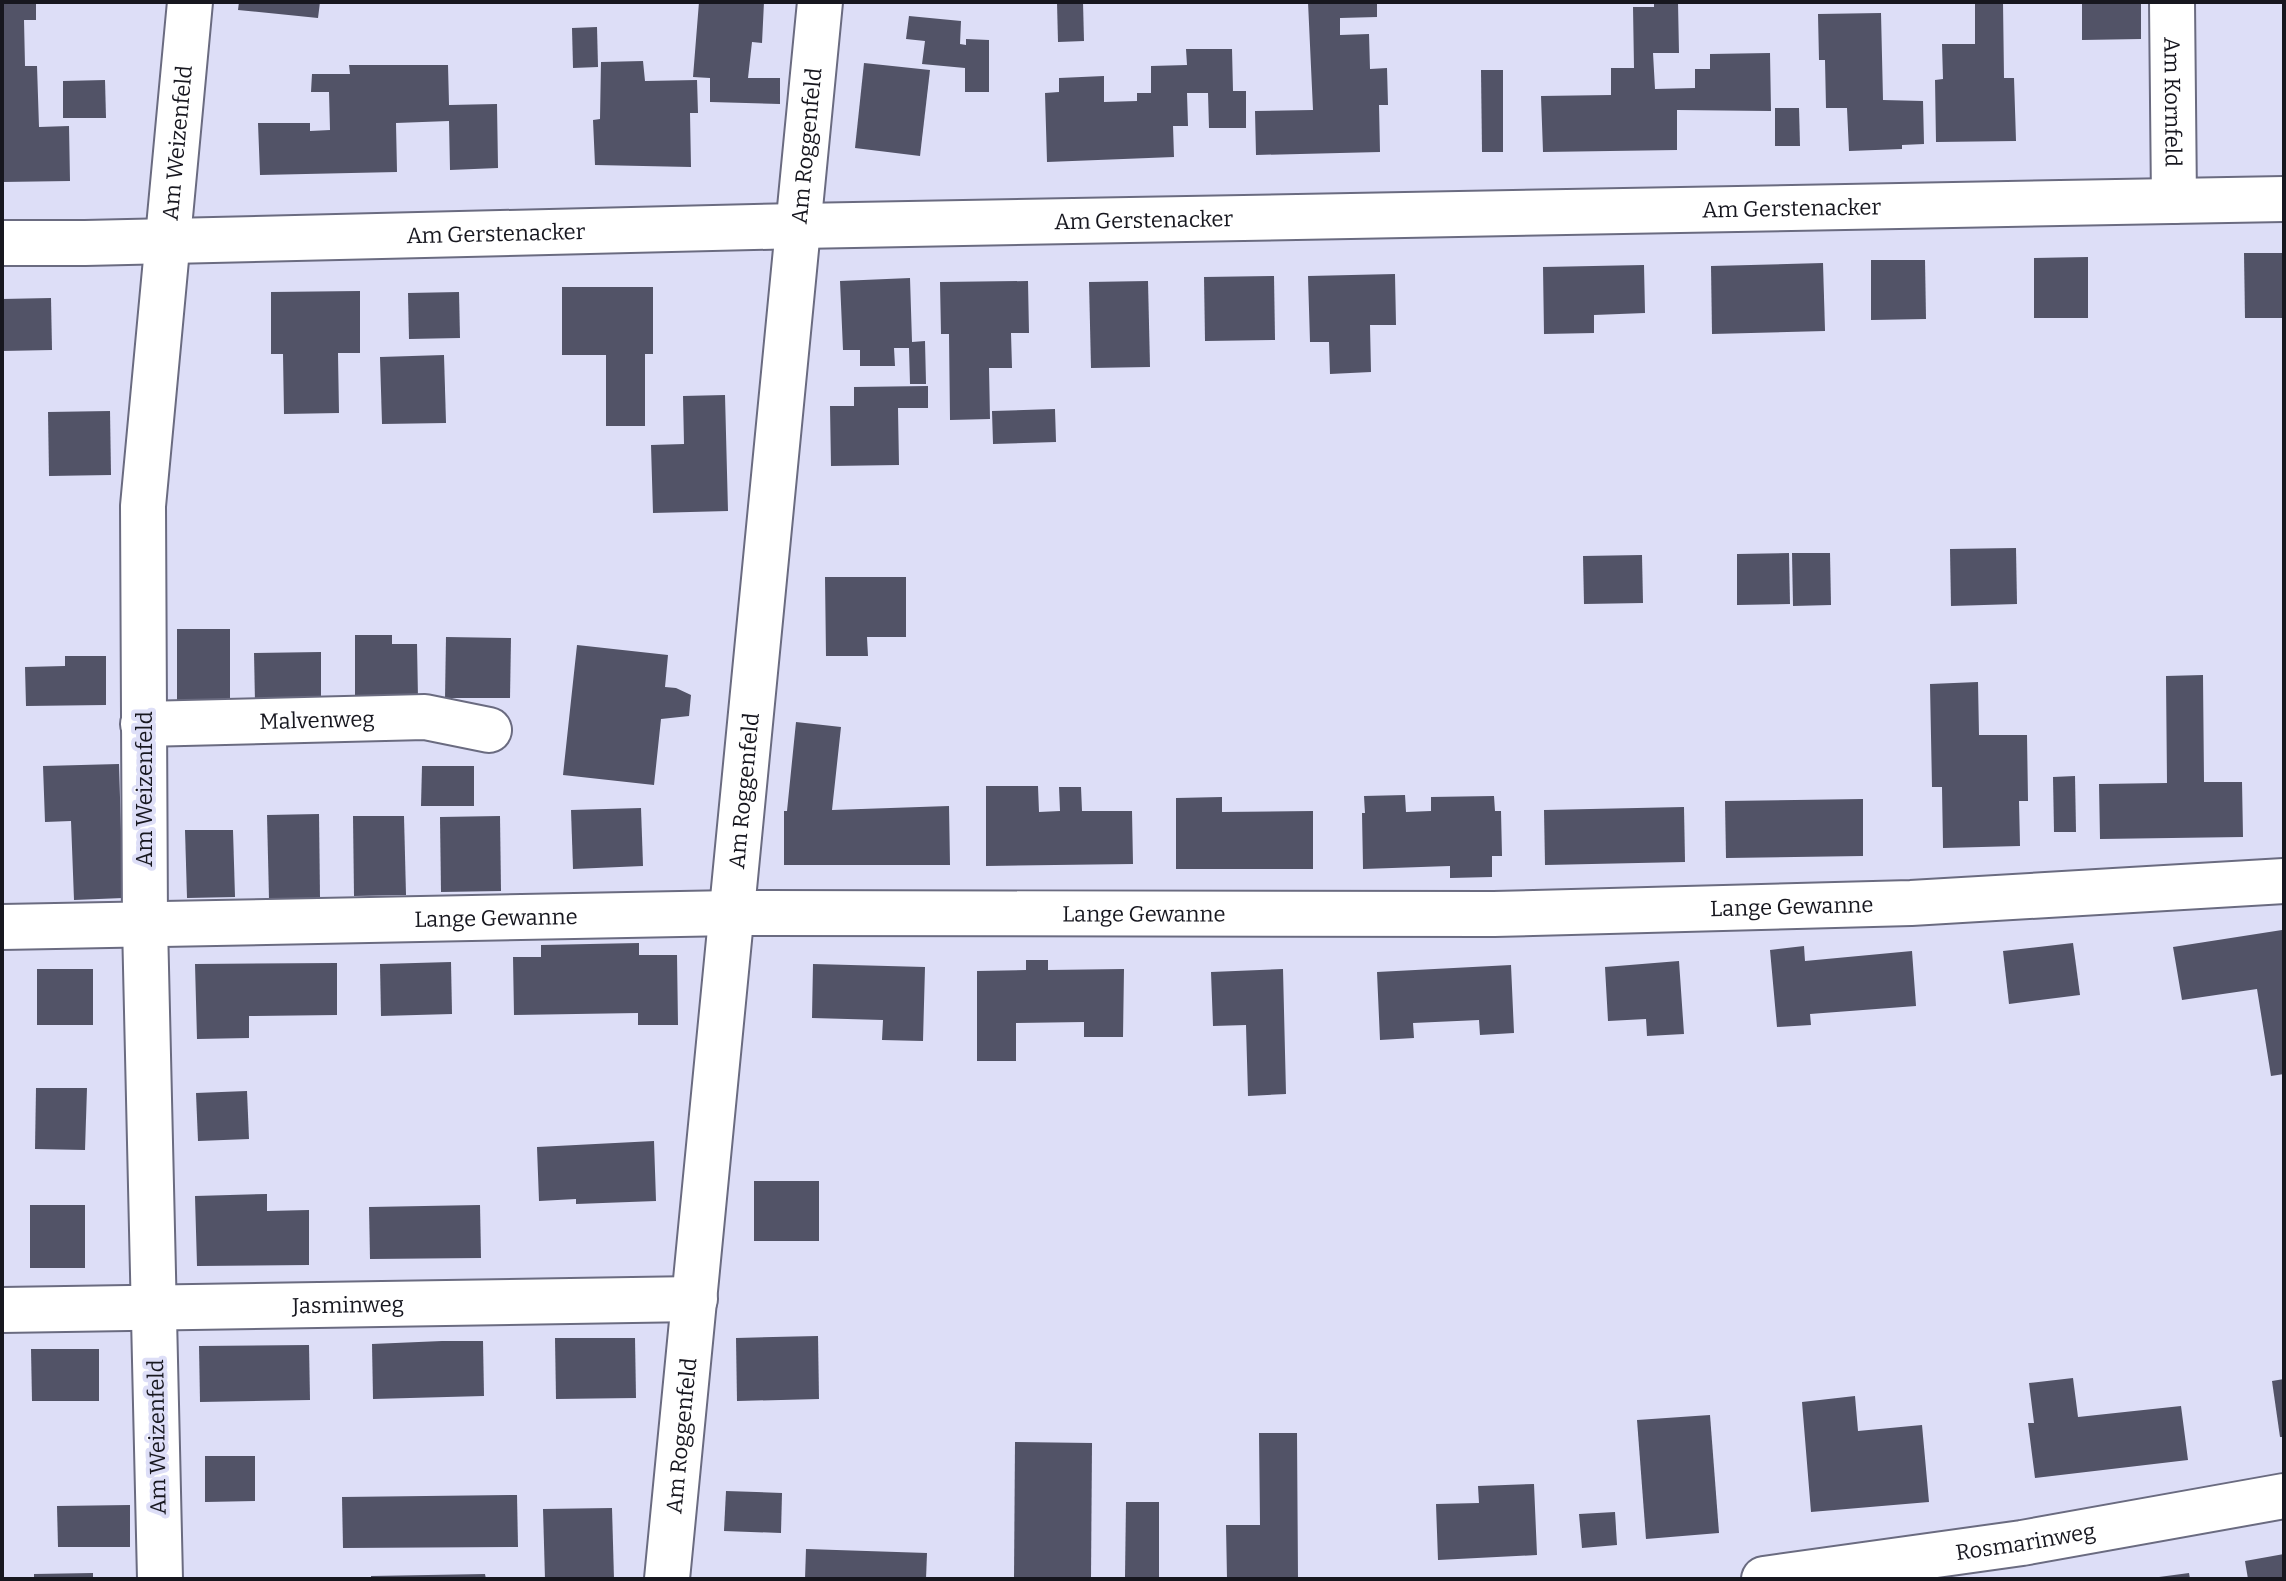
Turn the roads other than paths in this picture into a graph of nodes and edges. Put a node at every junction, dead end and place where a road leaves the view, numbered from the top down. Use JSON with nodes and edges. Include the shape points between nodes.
{"nodes":[{"id":1,"x":190,"y":2,"type":"edge"},
{"id":2,"x":820,"y":2,"type":"edge"},
{"id":3,"x":2172,"y":2,"type":"edge"},
{"id":4,"x":2284,"y":199,"type":"edge"},
{"id":5,"x":2174,"y":201,"type":"junction"},
{"id":6,"x":799,"y":226,"type":"junction"},
{"id":7,"x":167,"y":241,"type":"junction"},
{"id":8,"x":2,"y":243,"type":"edge"},
{"id":9,"x":143,"y":724,"type":"junction"},
{"id":10,"x":489,"y":730,"type":"dead end"},
{"id":11,"x":2284,"y":881,"type":"edge"},
{"id":12,"x":733,"y":913,"type":"junction"},
{"id":13,"x":145,"y":924,"type":"junction"},
{"id":14,"x":2,"y":927,"type":"edge"},
{"id":15,"x":695,"y":1299,"type":"junction"},
{"id":16,"x":153,"y":1307,"type":"junction"},
{"id":17,"x":2,"y":1310,"type":"edge"},
{"id":18,"x":2284,"y":1496,"type":"edge"},
{"id":19,"x":160,"y":1579,"type":"edge"},
{"id":20,"x":667,"y":1579,"type":"edge"},
{"id":21,"x":1764,"y":1579,"type":"edge"}],
"edges":[{"from":1,"to":7,"type":"street","name":"Am Weizenfeld"},
{"from":2,"to":6,"type":"street","name":"Am Roggenfeld"},
{"from":3,"to":5,"type":"street","name":"Am Kornfeld"},
{"from":4,"to":5,"type":"street","name":"Am Gerstenacker"},
{"from":5,"to":6,"type":"street","name":"Am Gerstenacker"},
{"from":6,"to":7,"type":"street","name":"Am Gerstenacker"},
{"from":6,"to":12,"type":"street","name":"Am Roggenfeld"},
{"from":7,"to":8,"type":"street","name":"Am Gerstenacker"},
{"from":7,"to":9,"type":"street","name":"Am Weizenfeld","via":[[143,506]]},
{"from":9,"to":10,"type":"street","name":"Malvenweg","via":[[425,717]]},
{"from":9,"to":13,"type":"street","name":"Am Weizenfeld"},
{"from":11,"to":12,"type":"street","name":"Lange Gewanne","via":[[1911,903],[1494,914]]},
{"from":12,"to":13,"type":"street","name":"Lange Gewanne"},
{"from":12,"to":15,"type":"street","name":"Am Roggenfeld"},
{"from":13,"to":14,"type":"street","name":"Lange Gewanne"},
{"from":13,"to":16,"type":"street","name":"Am Weizenfeld"},
{"from":15,"to":16,"type":"street","name":"Jasminweg"},
{"from":15,"to":20,"type":"street","name":"Am Roggenfeld"},
{"from":16,"to":17,"type":"street","name":"Jasminweg"},
{"from":16,"to":19,"type":"street","name":"Am Weizenfeld"},
{"from":18,"to":21,"type":"street","name":"Rosmarinweg","via":[[2022,1543]]}]}
